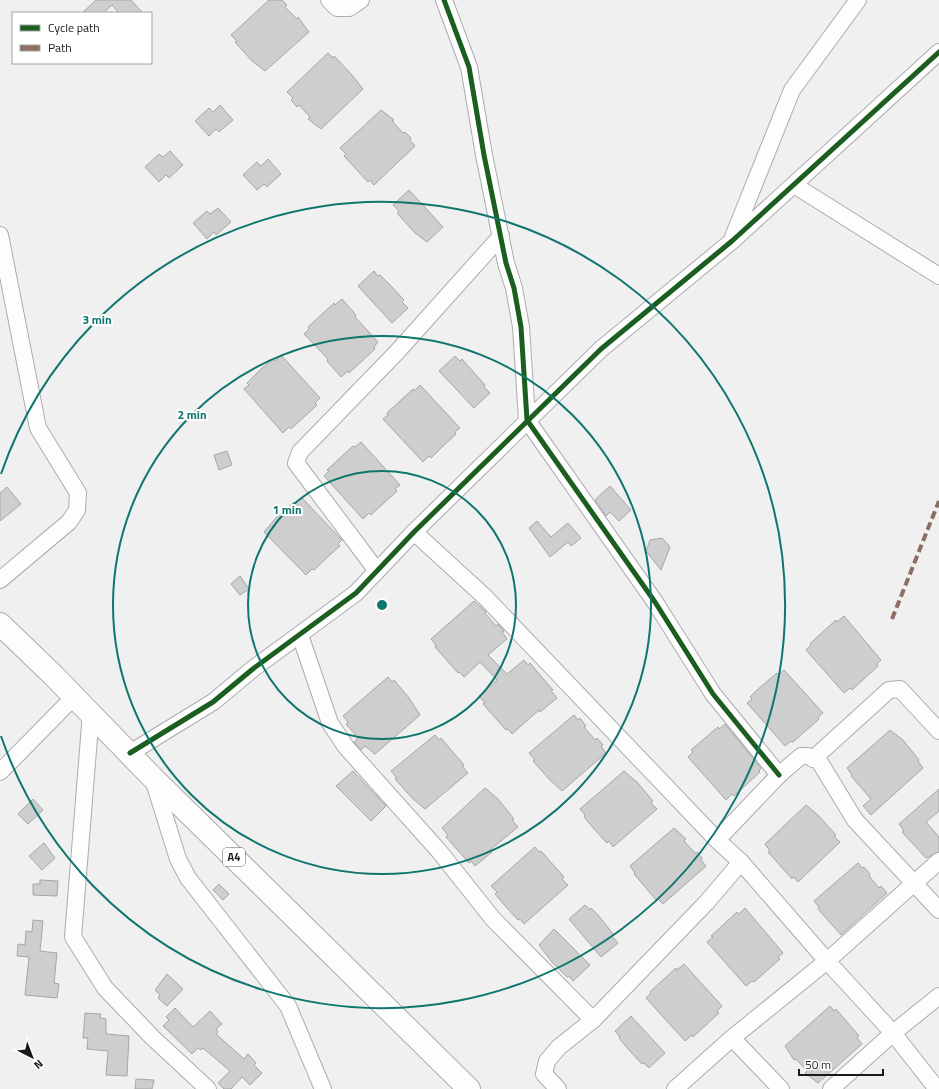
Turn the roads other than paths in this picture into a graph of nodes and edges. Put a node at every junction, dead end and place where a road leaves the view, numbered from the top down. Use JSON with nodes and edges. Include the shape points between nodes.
{"nodes":[{"id":1,"x":329,"y":0,"type":"edge"},
{"id":2,"x":361,"y":0,"type":"edge"},
{"id":3,"x":444,"y":0,"type":"edge"},
{"id":4,"x":858,"y":0,"type":"edge"},
{"id":5,"x":939,"y":52,"type":"edge"},
{"id":6,"x":794,"y":185,"type":"junction"},
{"id":7,"x":0,"y":235,"type":"edge"},
{"id":8,"x":500,"y":236,"type":"junction"},
{"id":9,"x":732,"y":241,"type":"junction"},
{"id":10,"x":939,"y":276,"type":"edge"},
{"id":11,"x":527,"y":420,"type":"junction"},
{"id":12,"x":414,"y":532,"type":"junction"},
{"id":13,"x":377,"y":572,"type":"junction"},
{"id":14,"x":0,"y":580,"type":"edge"},
{"id":15,"x":0,"y":624,"type":"edge"},
{"id":16,"x":300,"y":635,"type":"junction"},
{"id":17,"x":74,"y":696,"type":"junction"},
{"id":18,"x":91,"y":713,"type":"junction"},
{"id":19,"x":939,"y":731,"type":"edge"},
{"id":20,"x":130,"y":753,"type":"junction"},
{"id":21,"x":813,"y":759,"type":"junction"},
{"id":22,"x":0,"y":772,"type":"edge"},
{"id":23,"x":779,"y":775,"type":"junction"},
{"id":24,"x":153,"y":778,"type":"junction"},
{"id":25,"x":717,"y":840,"type":"junction"},
{"id":26,"x":939,"y":861,"type":"edge"},
{"id":27,"x":741,"y":862,"type":"junction"},
{"id":28,"x":915,"y":883,"type":"junction"},
{"id":29,"x":939,"y":910,"type":"edge"},
{"id":30,"x":827,"y":961,"type":"junction"},
{"id":31,"x":939,"y":996,"type":"edge"},
{"id":32,"x":593,"y":1020,"type":"junction"},
{"id":33,"x":893,"y":1033,"type":"junction"},
{"id":34,"x":732,"y":1038,"type":"junction"},
{"id":35,"x":193,"y":1082,"type":"edge"},
{"id":36,"x":208,"y":1089,"type":"edge"},
{"id":37,"x":323,"y":1089,"type":"edge"},
{"id":38,"x":469,"y":1089,"type":"edge"},
{"id":39,"x":558,"y":1089,"type":"edge"},
{"id":40,"x":675,"y":1089,"type":"edge"},
{"id":41,"x":781,"y":1089,"type":"edge"},
{"id":42,"x":831,"y":1089,"type":"edge"},
{"id":43,"x":937,"y":1089,"type":"edge"}],
"edges":[{"from":1,"to":2,"type":"street","via":[[337,8],[349,8]]},
{"from":3,"to":8,"type":"street","via":[[469,67]]},
{"from":4,"to":9,"type":"street","via":[[792,90]]},
{"from":5,"to":6,"type":"street"},
{"from":6,"to":9,"type":"street"},
{"from":6,"to":10,"type":"street"},
{"from":7,"to":14,"type":"street","via":[[38,428],[78,493],[77,510],[69,522]]},
{"from":8,"to":11,"type":"street","via":[[521,326]]},
{"from":8,"to":13,"type":"street","via":[[397,352],[300,452],[296,463]]},
{"from":9,"to":11,"type":"street","via":[[601,349]]},
{"from":11,"to":12,"type":"street"},
{"from":11,"to":23,"type":"street","via":[[655,602],[714,694]]},
{"from":12,"to":13,"type":"street"},
{"from":12,"to":25,"type":"street","via":[[485,597]]},
{"from":13,"to":16,"type":"street","via":[[356,593]]},
{"from":15,"to":17,"type":"highway","number":"A4"},
{"from":16,"to":20,"type":"street","via":[[213,702]]},
{"from":16,"to":32,"type":"street","via":[[330,723],[346,746],[439,851],[493,919]]},
{"from":17,"to":18,"type":"highway","number":"A4"},
{"from":17,"to":22,"type":"street"},
{"from":18,"to":20,"type":"highway","number":"A4"},
{"from":18,"to":35,"type":"street","via":[[73,937],[105,988]]},
{"from":19,"to":21,"type":"street","via":[[900,689],[889,690]]},
{"from":20,"to":24,"type":"highway","number":"A4"},
{"from":21,"to":23,"type":"street","via":[[800,756]]},
{"from":21,"to":28,"type":"street","via":[[819,761],[855,820]]},
{"from":23,"to":25,"type":"street"},
{"from":24,"to":37,"type":"street","via":[[178,859],[188,878],[288,1006]]},
{"from":24,"to":38,"type":"highway","number":"A4"},
{"from":25,"to":27,"type":"street"},
{"from":26,"to":28,"type":"street"},
{"from":27,"to":30,"type":"street"},
{"from":27,"to":32,"type":"street","via":[[707,902]]},
{"from":28,"to":29,"type":"street"},
{"from":28,"to":30,"type":"street"},
{"from":30,"to":33,"type":"street"},
{"from":30,"to":34,"type":"street"},
{"from":31,"to":33,"type":"street"},
{"from":32,"to":39,"type":"street","via":[[559,1047],[547,1061],[544,1074]]},
{"from":33,"to":42,"type":"street"},
{"from":33,"to":43,"type":"street"},
{"from":34,"to":40,"type":"street"},
{"from":34,"to":41,"type":"street"},
{"from":35,"to":36,"type":"street"}]}
